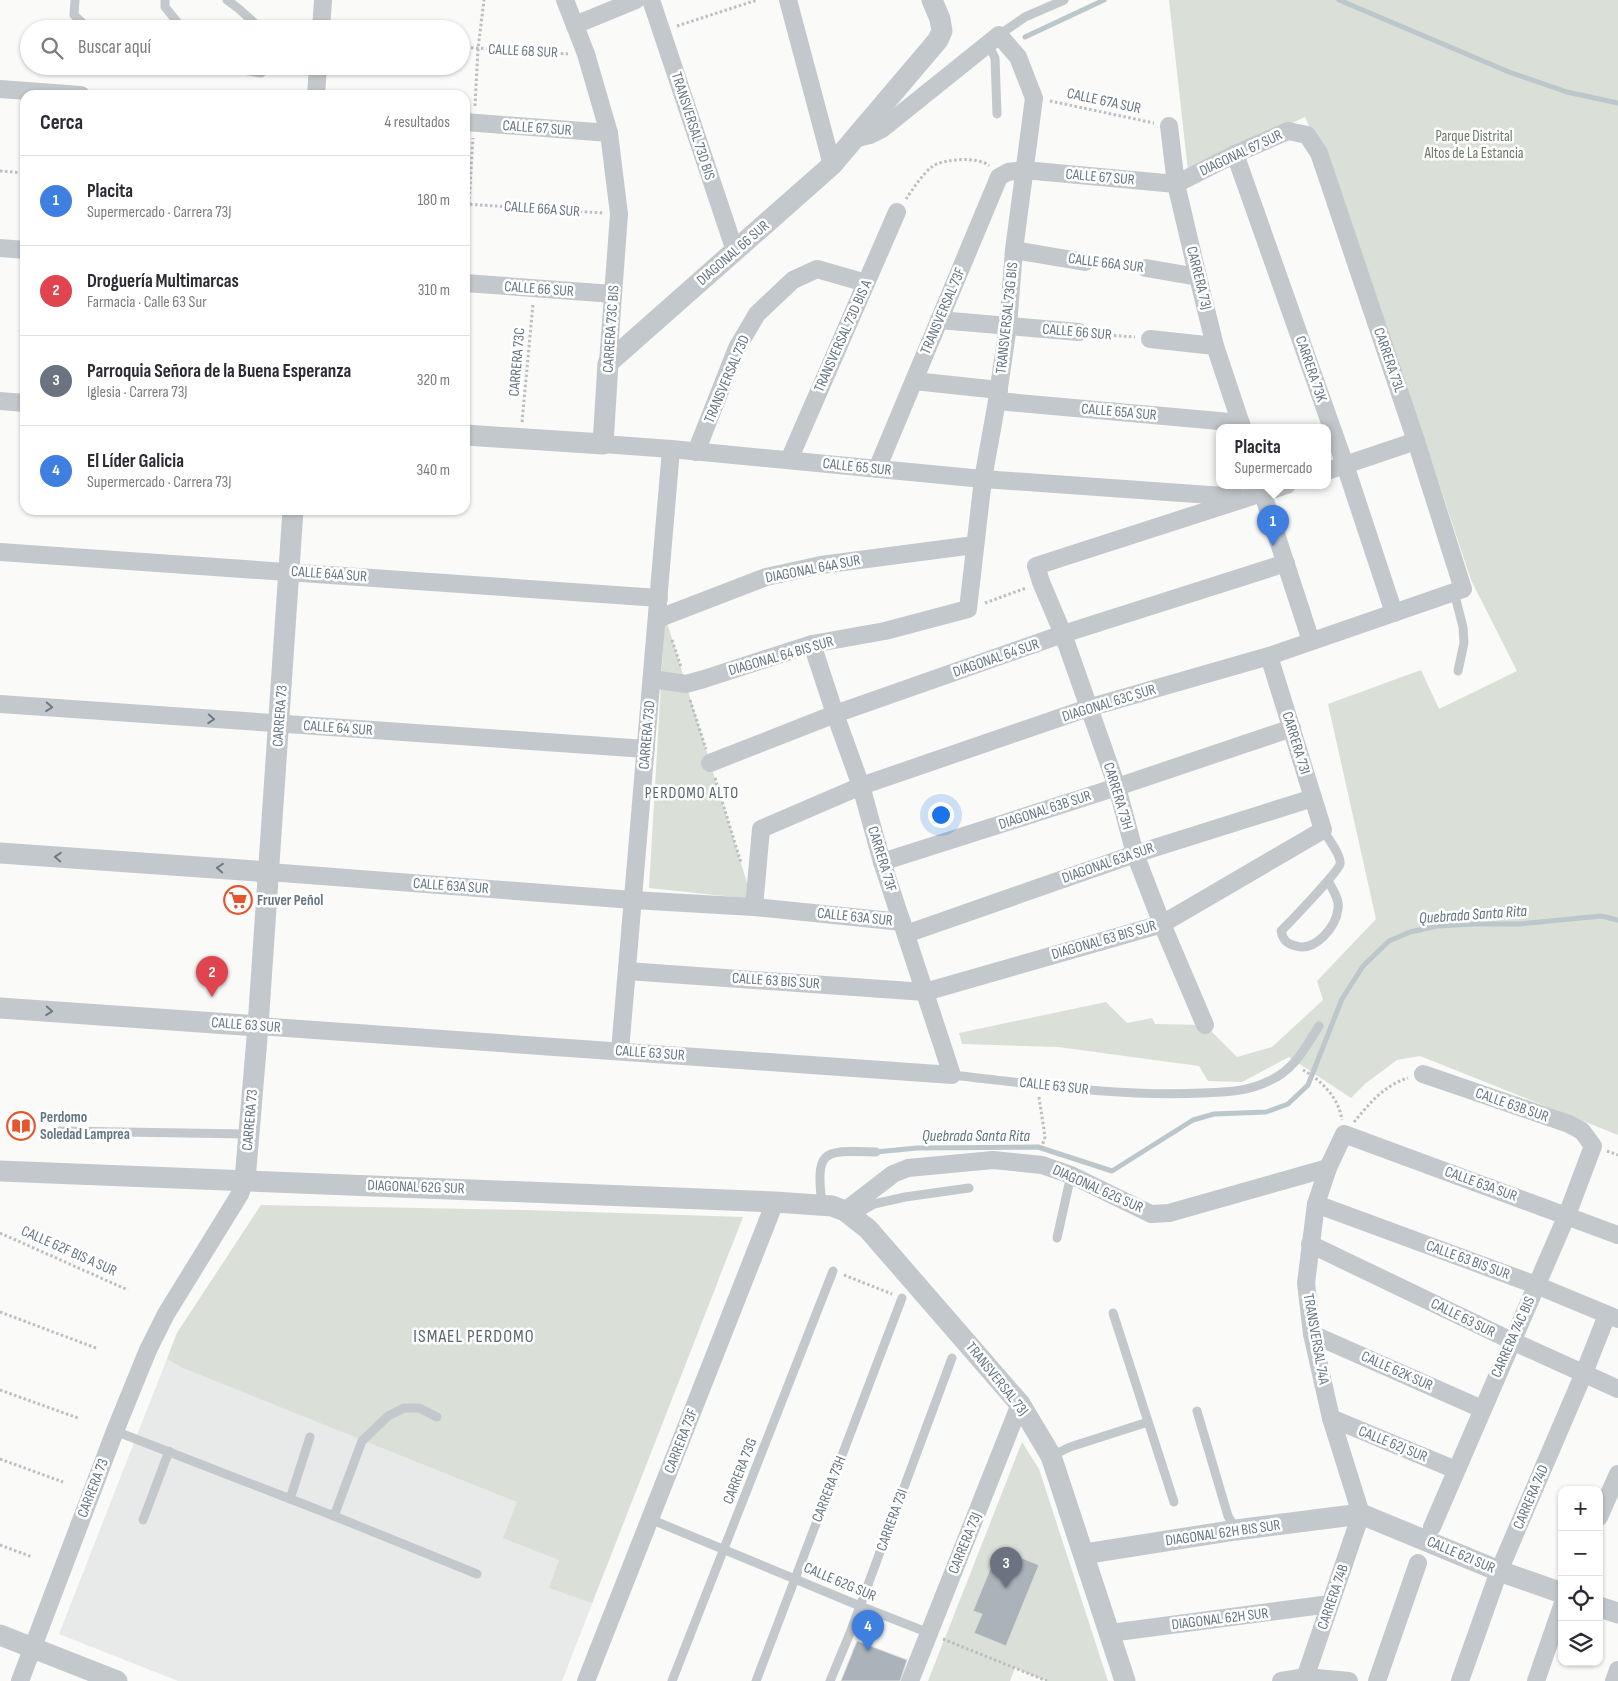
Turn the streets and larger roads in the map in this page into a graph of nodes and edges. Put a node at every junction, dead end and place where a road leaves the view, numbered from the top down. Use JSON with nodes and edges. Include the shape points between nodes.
{"nodes":[{"id":1,"x":323,"y":0,"type":"edge"},
{"id":2,"x":565,"y":0,"type":"edge"},
{"id":3,"x":636,"y":0,"type":"edge"},
{"id":4,"x":651,"y":0,"type":"edge"},
{"id":5,"x":788,"y":0,"type":"edge"},
{"id":6,"x":932,"y":0,"type":"edge"},
{"id":7,"x":322,"y":20,"type":"edge"},
{"id":8,"x":576,"y":25,"type":"junction"},
{"id":9,"x":317,"y":75,"type":"edge"},
{"id":10,"x":0,"y":89,"type":"edge"},
{"id":11,"x":20,"y":90,"type":"edge"},
{"id":12,"x":316,"y":90,"type":"edge"},
{"id":13,"x":470,"y":122,"type":"edge"},
{"id":14,"x":1169,"y":126,"type":"road end"},
{"id":15,"x":609,"y":133,"type":"junction"},
{"id":16,"x":1306,"y":136,"type":"joint"},
{"id":17,"x":853,"y":139,"type":"junction"},
{"id":18,"x":1235,"y":154,"type":"junction"},
{"id":19,"x":832,"y":165,"type":"junction"},
{"id":20,"x":1024,"y":170,"type":"junction"},
{"id":21,"x":1176,"y":184,"type":"junction"},
{"id":22,"x":898,"y":212,"type":"road end"},
{"id":23,"x":0,"y":248,"type":"edge"},
{"id":24,"x":20,"y":250,"type":"edge"},
{"id":25,"x":1014,"y":250,"type":"junction"},
{"id":26,"x":735,"y":251,"type":"junction"},
{"id":27,"x":1086,"y":262,"type":"road end"},
{"id":28,"x":1146,"y":268,"type":"road end"},
{"id":29,"x":1198,"y":277,"type":"junction"},
{"id":30,"x":470,"y":283,"type":"edge"},
{"id":31,"x":866,"y":283,"type":"junction"},
{"id":32,"x":613,"y":294,"type":"junction"},
{"id":33,"x":939,"y":320,"type":"junction"},
{"id":34,"x":1008,"y":326,"type":"junction"},
{"id":35,"x":1079,"y":332,"type":"road end"},
{"id":36,"x":1150,"y":339,"type":"road end"},
{"id":37,"x":1216,"y":346,"type":"junction"},
{"id":38,"x":608,"y":363,"type":"junction"},
{"id":39,"x":914,"y":380,"type":"junction"},
{"id":40,"x":998,"y":395,"type":"junction"},
{"id":41,"x":0,"y":401,"type":"edge"},
{"id":42,"x":20,"y":403,"type":"edge"},
{"id":43,"x":1233,"y":424,"type":"edge"},
{"id":44,"x":1241,"y":424,"type":"edge"},
{"id":45,"x":1330,"y":424,"type":"edge"},
{"id":46,"x":1331,"y":425,"type":"edge"},
{"id":47,"x":470,"y":434,"type":"edge"},
{"id":48,"x":1416,"y":441,"type":"junction"},
{"id":49,"x":603,"y":444,"type":"junction"},
{"id":50,"x":671,"y":449,"type":"junction"},
{"id":51,"x":696,"y":452,"type":"junction"},
{"id":52,"x":789,"y":460,"type":"junction"},
{"id":53,"x":1345,"y":465,"type":"junction"},
{"id":54,"x":877,"y":469,"type":"junction"},
{"id":55,"x":1331,"y":470,"type":"edge"},
{"id":56,"x":983,"y":479,"type":"junction"},
{"id":57,"x":1270,"y":489,"type":"edge"},
{"id":58,"x":1257,"y":492,"type":"edge"},
{"id":59,"x":293,"y":515,"type":"edge"},
{"id":60,"x":974,"y":545,"type":"junction"},
{"id":61,"x":0,"y":552,"type":"edge"},
{"id":62,"x":1286,"y":563,"type":"junction"},
{"id":63,"x":289,"y":571,"type":"junction"},
{"id":64,"x":1458,"y":590,"type":"joint"},
{"id":65,"x":658,"y":598,"type":"junction"},
{"id":66,"x":968,"y":609,"type":"joint"},
{"id":67,"x":1394,"y":613,"type":"junction"},
{"id":68,"x":657,"y":618,"type":"junction"},
{"id":69,"x":1063,"y":634,"type":"junction"},
{"id":70,"x":1311,"y":641,"type":"junction"},
{"id":71,"x":812,"y":644,"type":"junction"},
{"id":72,"x":1269,"y":656,"type":"junction"},
{"id":73,"x":652,"y":679,"type":"junction"},
{"id":74,"x":0,"y":704,"type":"edge"},
{"id":75,"x":1088,"y":708,"type":"junction"},
{"id":76,"x":835,"y":714,"type":"junction"},
{"id":77,"x":279,"y":724,"type":"junction"},
{"id":78,"x":1292,"y":728,"type":"junction"},
{"id":79,"x":646,"y":749,"type":"junction"},
{"id":80,"x":710,"y":763,"type":"dead end"},
{"id":81,"x":861,"y":786,"type":"junction"},
{"id":82,"x":1117,"y":787,"type":"junction"},
{"id":83,"x":1313,"y":798,"type":"junction"},
{"id":84,"x":1323,"y":830,"type":"joint"},
{"id":85,"x":0,"y":853,"type":"edge"},
{"id":86,"x":1135,"y":854,"type":"junction"},
{"id":87,"x":882,"y":862,"type":"junction"},
{"id":88,"x":269,"y":872,"type":"junction"},
{"id":89,"x":633,"y":900,"type":"junction"},
{"id":90,"x":754,"y":907,"type":"junction"},
{"id":91,"x":1162,"y":924,"type":"junction"},
{"id":92,"x":904,"y":928,"type":"junction"},
{"id":93,"x":627,"y":971,"type":"junction"},
{"id":94,"x":925,"y":992,"type":"junction"},
{"id":95,"x":0,"y":1008,"type":"edge"},
{"id":96,"x":1205,"y":1025,"type":"dead end"},
{"id":97,"x":258,"y":1026,"type":"junction"},
{"id":98,"x":620,"y":1051,"type":"junction"},
{"id":99,"x":1423,"y":1074,"type":"road end"},
{"id":100,"x":952,"y":1075,"type":"joint"},
{"id":101,"x":1344,"y":1134,"type":"joint"},
{"id":102,"x":1593,"y":1146,"type":"joint"},
{"id":103,"x":1328,"y":1168,"type":"junction"},
{"id":104,"x":0,"y":1171,"type":"edge"},
{"id":105,"x":245,"y":1180,"type":"junction"},
{"id":106,"x":775,"y":1202,"type":"junction"},
{"id":107,"x":1316,"y":1204,"type":"junction"},
{"id":108,"x":838,"y":1209,"type":"junction"},
{"id":109,"x":1567,"y":1215,"type":"junction"},
{"id":110,"x":1618,"y":1235,"type":"edge"},
{"id":111,"x":1310,"y":1244,"type":"junction"},
{"id":112,"x":1536,"y":1285,"type":"junction"},
{"id":113,"x":1612,"y":1317,"type":"edge"},
{"id":114,"x":1312,"y":1334,"type":"junction"},
{"id":115,"x":1512,"y":1341,"type":"junction"},
{"id":116,"x":1584,"y":1373,"type":"junction"},
{"id":117,"x":1618,"y":1389,"type":"edge"},
{"id":118,"x":1020,"y":1404,"type":"junction"},
{"id":119,"x":1482,"y":1409,"type":"junction"},
{"id":120,"x":1331,"y":1418,"type":"junction"},
{"id":121,"x":1456,"y":1470,"type":"junction"},
{"id":122,"x":1618,"y":1474,"type":"edge"},
{"id":123,"x":1603,"y":1508,"type":"edge"},
{"id":124,"x":1361,"y":1514,"type":"junction"},
{"id":125,"x":1432,"y":1527,"type":"dead end"},
{"id":126,"x":1084,"y":1554,"type":"junction"},
{"id":127,"x":1418,"y":1563,"type":"dead end"},
{"id":128,"x":1499,"y":1571,"type":"junction"},
{"id":129,"x":1558,"y":1592,"type":"edge"},
{"id":130,"x":1330,"y":1604,"type":"junction"},
{"id":131,"x":1603,"y":1608,"type":"edge"},
{"id":132,"x":1618,"y":1613,"type":"edge"},
{"id":133,"x":1558,"y":1618,"type":"edge"},
{"id":134,"x":1110,"y":1633,"type":"junction"},
{"id":135,"x":0,"y":1636,"type":"edge"},
{"id":136,"x":32,"y":1648,"type":"junction"},
{"id":137,"x":1618,"y":1670,"type":"edge"},
{"id":138,"x":1305,"y":1679,"type":"edge"},
{"id":139,"x":20,"y":1681,"type":"edge"},
{"id":140,"x":117,"y":1681,"type":"edge"},
{"id":141,"x":586,"y":1681,"type":"edge"},
{"id":142,"x":910,"y":1681,"type":"edge"},
{"id":143,"x":1125,"y":1681,"type":"edge"},
{"id":144,"x":1281,"y":1681,"type":"edge"},
{"id":145,"x":1349,"y":1681,"type":"edge"},
{"id":146,"x":1377,"y":1681,"type":"edge"},
{"id":147,"x":1460,"y":1681,"type":"edge"},
{"id":148,"x":1536,"y":1681,"type":"edge"},
{"id":149,"x":1614,"y":1681,"type":"edge"}],
"edges":[{"from":1,"to":7,"type":"street"},
{"from":2,"to":8,"type":"street"},
{"from":3,"to":8,"type":"street"},
{"from":4,"to":26,"type":"street","name":"TRANSVERSAL 73D BIS"},
{"from":5,"to":19,"type":"street"},
{"from":6,"to":17,"type":"street","name":"DIAGONAL 66 SUR","via":[[942,31],[938,40]]},
{"from":8,"to":15,"type":"street"},
{"from":9,"to":12,"type":"street"},
{"from":10,"to":11,"type":"street"},
{"from":13,"to":15,"type":"street","name":"CALLE 67 SUR"},
{"from":14,"to":21,"type":"street","name":"CARRERA 73J"},
{"from":15,"to":32,"type":"street","name":"CARRERA 73C BIS","via":[[619,214]]},
{"from":16,"to":18,"type":"street","name":"DIAGONAL 67 SUR","via":[[1288,130]]},
{"from":16,"to":48,"type":"street","name":"CARRERA 73L","via":[[1319,153]]},
{"from":17,"to":19,"type":"street","name":"DIAGONAL 66 SUR"},
{"from":17,"to":20,"type":"street","name":"TRANSVERSAL 73G BIS","via":[[882,129],[993,40],[1018,57],[1034,98]]},
{"from":18,"to":21,"type":"street","name":"DIAGONAL 67 SUR"},
{"from":18,"to":45,"type":"street","name":"CARRERA 73K"},
{"from":19,"to":26,"type":"street","name":"DIAGONAL 66 SUR"},
{"from":20,"to":21,"type":"street","name":"CALLE 67 SUR"},
{"from":20,"to":25,"type":"street","name":"TRANSVERSAL 73G BIS"},
{"from":20,"to":33,"type":"street","name":"TRANSVERSAL 73F","via":[[999,177]]},
{"from":21,"to":29,"type":"street","name":"CARRERA 73J"},
{"from":22,"to":31,"type":"street","name":"TRANSVERSAL 73D BIS A"},
{"from":23,"to":24,"type":"street"},
{"from":25,"to":27,"type":"street","name":"CALLE 66A SUR"},
{"from":25,"to":34,"type":"street","name":"TRANSVERSAL 73G BIS"},
{"from":26,"to":38,"type":"street","name":"DIAGONAL 66 SUR"},
{"from":28,"to":29,"type":"street","name":"CALLE 66A SUR"},
{"from":29,"to":37,"type":"street","name":"CARRERA 73J"},
{"from":30,"to":32,"type":"street","name":"CALLE 66 SUR"},
{"from":31,"to":51,"type":"street","name":"TRANSVERSAL 73D","via":[[817,269],[793,280],[757,314],[737,348]]},
{"from":31,"to":52,"type":"street","name":"TRANSVERSAL 73D BIS A"},
{"from":32,"to":38,"type":"street","name":"CARRERA 73C BIS"},
{"from":33,"to":34,"type":"street","name":"CALLE 66 SUR"},
{"from":33,"to":39,"type":"street","name":"TRANSVERSAL 73F"},
{"from":34,"to":35,"type":"street","name":"CALLE 66 SUR"},
{"from":34,"to":40,"type":"street","name":"TRANSVERSAL 73G BIS"},
{"from":36,"to":37,"type":"street"},
{"from":37,"to":44,"type":"street","name":"CARRERA 73J"},
{"from":38,"to":49,"type":"street","name":"CARRERA 73C BIS"},
{"from":39,"to":40,"type":"street","name":"CALLE 65A SUR"},
{"from":39,"to":54,"type":"street","name":"TRANSVERSAL 73F"},
{"from":40,"to":43,"type":"street","name":"CALLE 65A SUR"},
{"from":40,"to":56,"type":"street","name":"TRANSVERSAL 73G BIS"},
{"from":41,"to":42,"type":"street"},
{"from":46,"to":53,"type":"street","name":"CARRERA 73K"},
{"from":47,"to":49,"type":"street","name":"CALLE 65 SUR"},
{"from":48,"to":53,"type":"street"},
{"from":48,"to":64,"type":"street","name":"CARRERA 73L"},
{"from":49,"to":50,"type":"street","name":"CALLE 65 SUR"},
{"from":50,"to":51,"type":"street","name":"CALLE 65 SUR"},
{"from":50,"to":65,"type":"street","name":"CARRERA 73D"},
{"from":51,"to":52,"type":"street","name":"CALLE 65 SUR"},
{"from":52,"to":54,"type":"street","name":"CALLE 65 SUR"},
{"from":53,"to":55,"type":"street"},
{"from":53,"to":67,"type":"street","name":"CARRERA 73K"},
{"from":54,"to":56,"type":"street","name":"CALLE 65 SUR"},
{"from":56,"to":58,"type":"street","name":"CALLE 65 SUR"},
{"from":56,"to":60,"type":"street","name":"TRANSVERSAL 73G BIS"},
{"from":57,"to":58,"type":"street"},
{"from":58,"to":62,"type":"street"},
{"from":58,"to":69,"type":"street","name":"CARRERA 73H","via":[[1038,574]]},
{"from":59,"to":63,"type":"street","name":"CARRERA 73"},
{"from":60,"to":66,"type":"street","name":"TRANSVERSAL 73G BIS"},
{"from":60,"to":68,"type":"street","name":"DIAGONAL 64A SUR","via":[[821,565],[766,577]]},
{"from":61,"to":63,"type":"street","name":"CALLE 64A SUR"},
{"from":62,"to":69,"type":"street","name":"DIAGONAL 64 SUR"},
{"from":62,"to":70,"type":"street"},
{"from":63,"to":65,"type":"street","name":"CALLE 64A SUR"},
{"from":63,"to":77,"type":"street","name":"CARRERA 73"},
{"from":64,"to":67,"type":"street","name":"DIAGONAL 63C SUR"},
{"from":65,"to":68,"type":"street","name":"CARRERA 73D"},
{"from":66,"to":71,"type":"street","name":"DIAGONAL 64 BIS SUR"},
{"from":67,"to":70,"type":"street","name":"DIAGONAL 63C SUR"},
{"from":68,"to":73,"type":"street","name":"CARRERA 73D"},
{"from":69,"to":75,"type":"street","name":"CARRERA 73H"},
{"from":69,"to":76,"type":"street","name":"DIAGONAL 64 SUR"},
{"from":70,"to":72,"type":"street","name":"DIAGONAL 63C SUR"},
{"from":71,"to":73,"type":"street","name":"DIAGONAL 64 BIS SUR","via":[[686,684]]},
{"from":71,"to":76,"type":"street","name":"CARRERA 73F"},
{"from":72,"to":75,"type":"street","name":"DIAGONAL 63C SUR"},
{"from":72,"to":78,"type":"street","name":"CARRERA 73I"},
{"from":73,"to":79,"type":"street","name":"CARRERA 73D"},
{"from":74,"to":77,"type":"street","name":"CALLE 64 SUR","one_way":true},
{"from":75,"to":81,"type":"street","name":"DIAGONAL 63C SUR"},
{"from":75,"to":82,"type":"street","name":"CARRERA 73H"},
{"from":76,"to":80,"type":"street","name":"DIAGONAL 64 SUR"},
{"from":76,"to":81,"type":"street","name":"CARRERA 73F"},
{"from":77,"to":79,"type":"street","name":"CALLE 64 SUR"},
{"from":77,"to":88,"type":"street","name":"CARRERA 73"},
{"from":78,"to":82,"type":"street","name":"DIAGONAL 63B SUR"},
{"from":78,"to":83,"type":"street","name":"CARRERA 73I"},
{"from":79,"to":89,"type":"street","name":"CARRERA 73D"},
{"from":81,"to":87,"type":"street","name":"CARRERA 73F"},
{"from":81,"to":90,"type":"street","name":"DIAGONAL 63C SUR","via":[[760,829]]},
{"from":82,"to":86,"type":"street","name":"CARRERA 73H"},
{"from":82,"to":87,"type":"street","name":"DIAGONAL 63B SUR"},
{"from":83,"to":84,"type":"street","name":"CARRERA 73I"},
{"from":83,"to":86,"type":"street","name":"DIAGONAL 63A SUR"},
{"from":84,"to":91,"type":"street","name":"DIAGONAL 63 BIS SUR"},
{"from":88,"to":85,"type":"street","name":"CALLE 63A SUR","one_way":true},
{"from":86,"to":91,"type":"street","name":"CARRERA 73H"},
{"from":86,"to":92,"type":"street","name":"DIAGONAL 63A SUR"},
{"from":87,"to":92,"type":"street","name":"CARRERA 73F"},
{"from":88,"to":89,"type":"street","name":"CALLE 63A SUR"},
{"from":88,"to":97,"type":"street","name":"CARRERA 73"},
{"from":89,"to":90,"type":"street","name":"CALLE 63A SUR"},
{"from":89,"to":93,"type":"street","name":"CARRERA 73D"},
{"from":90,"to":92,"type":"street","name":"CALLE 63A SUR"},
{"from":91,"to":94,"type":"street","name":"DIAGONAL 63 BIS SUR"},
{"from":91,"to":96,"type":"street","name":"CARRERA 73H"},
{"from":92,"to":94,"type":"street","name":"CARRERA 73F"},
{"from":93,"to":94,"type":"street","name":"CALLE 63 BIS SUR"},
{"from":93,"to":98,"type":"street","name":"CARRERA 73D"},
{"from":94,"to":100,"type":"street","name":"CARRERA 73F"},
{"from":95,"to":97,"type":"street","name":"CALLE 63 SUR","one_way":true},
{"from":97,"to":98,"type":"street","name":"CALLE 63 SUR"},
{"from":97,"to":105,"type":"street","name":"CARRERA 73"},
{"from":98,"to":100,"type":"street","name":"CALLE 63 SUR"},
{"from":99,"to":102,"type":"street","name":"CALLE 63B SUR","via":[[1569,1124],[1582,1131]]},
{"from":101,"to":103,"type":"street","name":"TRANSVERSAL 74A"},
{"from":101,"to":109,"type":"street","name":"CALLE 63A SUR"},
{"from":102,"to":109,"type":"street","name":"CARRERA 74C BIS"},
{"from":103,"to":107,"type":"street","name":"TRANSVERSAL 74A"},
{"from":103,"to":108,"type":"street","name":"DIAGONAL 62G SUR","via":[[1168,1213],[1152,1214],[1042,1164],[993,1160],[908,1168]]},
{"from":104,"to":105,"type":"street","name":"DIAGONAL 62G SUR"},
{"from":105,"to":106,"type":"street","name":"DIAGONAL 62G SUR"},
{"from":105,"to":136,"type":"street","name":"CARRERA 73","via":[[240,1194],[156,1333]]},
{"from":106,"to":108,"type":"street","name":"DIAGONAL 62G SUR"},
{"from":106,"to":141,"type":"street","name":"CARRERA 73F"},
{"from":107,"to":111,"type":"street","name":"TRANSVERSAL 74A"},
{"from":107,"to":112,"type":"street","name":"CALLE 63 BIS SUR"},
{"from":108,"to":118,"type":"street","name":"TRANSVERSAL 73J","via":[[868,1229]]},
{"from":109,"to":110,"type":"street","name":"CALLE 63A SUR"},
{"from":109,"to":112,"type":"street","name":"CARRERA 74C BIS"},
{"from":111,"to":114,"type":"street","name":"TRANSVERSAL 74A","via":[[1306,1283]]},
{"from":111,"to":115,"type":"street","name":"CALLE 63 SUR"},
{"from":112,"to":113,"type":"street","name":"CALLE 63 BIS SUR"},
{"from":112,"to":115,"type":"street","name":"CARRERA 74C BIS"},
{"from":113,"to":116,"type":"street","name":"CARRERA 74D"},
{"from":114,"to":119,"type":"street","name":"CALLE 62K SUR"},
{"from":114,"to":120,"type":"street","name":"TRANSVERSAL 74A"},
{"from":115,"to":116,"type":"street","name":"CALLE 63 SUR"},
{"from":115,"to":119,"type":"street","name":"CARRERA 74C BIS"},
{"from":116,"to":117,"type":"street","name":"CALLE 63 SUR"},
{"from":116,"to":128,"type":"street","name":"CARRERA 74D"},
{"from":118,"to":126,"type":"street","name":"TRANSVERSAL 73J","via":[[1051,1456]]},
{"from":118,"to":142,"type":"street","name":"CARRERA 73J"},
{"from":119,"to":121,"type":"street","name":"CARRERA 74C BIS"},
{"from":120,"to":121,"type":"street","name":"CALLE 62J SUR"},
{"from":120,"to":124,"type":"street","name":"TRANSVERSAL 74A"},
{"from":121,"to":125,"type":"street","name":"CARRERA 74C BIS"},
{"from":122,"to":123,"type":"street"},
{"from":124,"to":126,"type":"street","name":"DIAGONAL 62H BIS SUR"},
{"from":124,"to":128,"type":"street","name":"CALLE 62I SUR"},
{"from":124,"to":130,"type":"street","name":"CARRERA 74B"},
{"from":126,"to":134,"type":"street","name":"TRANSVERSAL 73J"},
{"from":127,"to":146,"type":"street"},
{"from":128,"to":129,"type":"street","name":"CALLE 62I SUR"},
{"from":128,"to":147,"type":"street","name":"CARRERA 74D"},
{"from":130,"to":134,"type":"street","name":"DIAGONAL 62H SUR"},
{"from":130,"to":138,"type":"street","name":"CARRERA 74B"},
{"from":131,"to":132,"type":"street"},
{"from":133,"to":148,"type":"street"},
{"from":134,"to":143,"type":"street","name":"TRANSVERSAL 73J"},
{"from":135,"to":136,"type":"street"},
{"from":136,"to":139,"type":"street","name":"CARRERA 73"},
{"from":136,"to":140,"type":"street"},
{"from":137,"to":149,"type":"street"},
{"from":138,"to":144,"type":"street"},
{"from":138,"to":145,"type":"street"}]}
